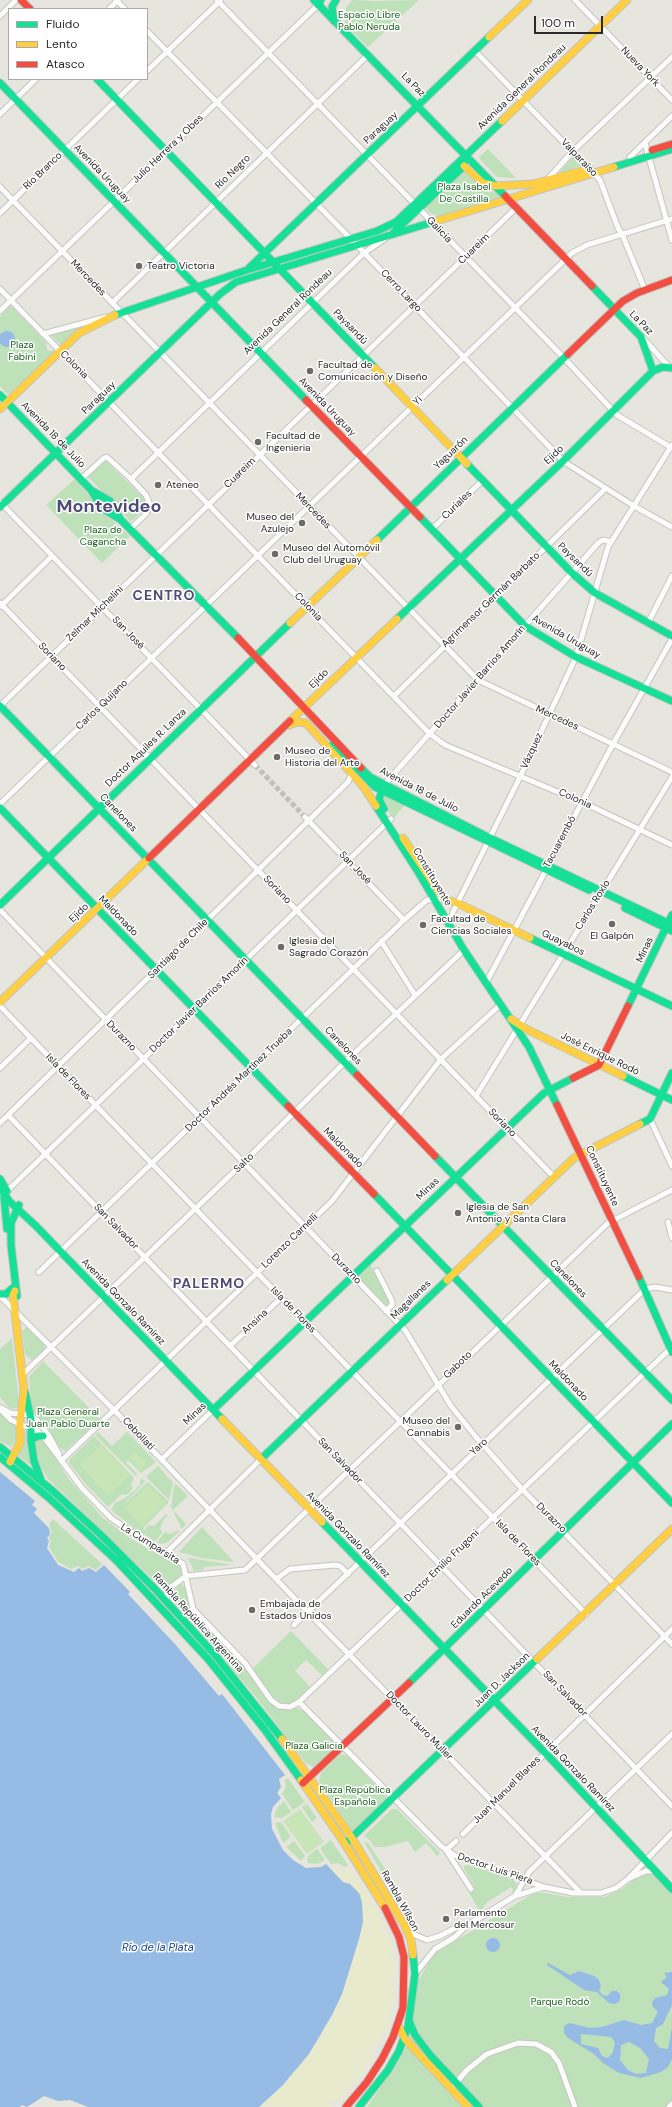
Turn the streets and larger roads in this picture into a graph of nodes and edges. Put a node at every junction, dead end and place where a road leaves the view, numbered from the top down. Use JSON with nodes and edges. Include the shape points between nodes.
{"nodes":[{"id":1,"x":16,"y":0,"type":"edge"},
{"id":2,"x":21,"y":0,"type":"edge"},
{"id":3,"x":117,"y":0,"type":"edge"},
{"id":4,"x":336,"y":0,"type":"edge"},
{"id":5,"x":528,"y":0,"type":"edge"},
{"id":6,"x":575,"y":0,"type":"edge"},
{"id":7,"x":627,"y":0,"type":"edge"},
{"id":8,"x":219,"y":1,"type":"edge"},
{"id":9,"x":318,"y":2,"type":"edge"},
{"id":10,"x":29,"y":8,"type":"edge"},
{"id":11,"x":109,"y":8,"type":"edge"},
{"id":12,"x":124,"y":8,"type":"edge"},
{"id":13,"x":0,"y":16,"type":"edge"},
{"id":14,"x":334,"y":21,"type":"junction"},
{"id":15,"x":600,"y":26,"type":"junction"},
{"id":16,"x":148,"y":32,"type":"edge"},
{"id":17,"x":475,"y":51,"type":"junction"},
{"id":18,"x":167,"y":52,"type":"junction"},
{"id":19,"x":268,"y":53,"type":"junction"},
{"id":20,"x":368,"y":55,"type":"junction"},
{"id":21,"x":672,"y":57,"type":"edge"},
{"id":22,"x":148,"y":70,"type":"edge"},
{"id":23,"x":650,"y":78,"type":"junction"},
{"id":24,"x":35,"y":80,"type":"edge"},
{"id":25,"x":98,"y":80,"type":"edge"},
{"id":26,"x":137,"y":80,"type":"edge"},
{"id":27,"x":0,"y":83,"type":"edge"},
{"id":28,"x":16,"y":99,"type":"junction"},
{"id":29,"x":117,"y":100,"type":"junction"},
{"id":30,"x":523,"y":100,"type":"junction"},
{"id":31,"x":672,"y":100,"type":"edge"},
{"id":32,"x":216,"y":102,"type":"junction"},
{"id":33,"x":317,"y":104,"type":"junction"},
{"id":34,"x":419,"y":106,"type":"junction"},
{"id":35,"x":0,"y":114,"type":"edge"},
{"id":36,"x":672,"y":116,"type":"edge"},
{"id":37,"x":646,"y":143,"type":"junction"},
{"id":38,"x":672,"y":144,"type":"edge"},
{"id":39,"x":672,"y":149,"type":"edge"},
{"id":40,"x":65,"y":150,"type":"junction"},
{"id":41,"x":166,"y":151,"type":"junction"},
{"id":42,"x":573,"y":151,"type":"junction"},
{"id":43,"x":267,"y":153,"type":"junction"},
{"id":44,"x":649,"y":154,"type":"junction"},
{"id":45,"x":366,"y":155,"type":"junction"},
{"id":46,"x":467,"y":156,"type":"junction"},
{"id":47,"x":630,"y":157,"type":"junction"},
{"id":48,"x":464,"y":166,"type":"junction"},
{"id":49,"x":455,"y":167,"type":"junction"},
{"id":50,"x":592,"y":171,"type":"junction"},
{"id":51,"x":546,"y":181,"type":"junction"},
{"id":52,"x":496,"y":186,"type":"junction"},
{"id":53,"x":0,"y":187,"type":"edge"},
{"id":54,"x":13,"y":200,"type":"junction"},
{"id":55,"x":114,"y":200,"type":"junction"},
{"id":56,"x":508,"y":200,"type":"junction"},
{"id":57,"x":216,"y":203,"type":"junction"},
{"id":58,"x":316,"y":203,"type":"junction"},
{"id":59,"x":417,"y":208,"type":"junction"},
{"id":60,"x":516,"y":208,"type":"junction"},
{"id":61,"x":0,"y":213,"type":"edge"},
{"id":62,"x":669,"y":220,"type":"edge"},
{"id":63,"x":432,"y":223,"type":"junction"},
{"id":64,"x":622,"y":234,"type":"junction"},
{"id":65,"x":389,"y":236,"type":"junction"},
{"id":66,"x":351,"y":239,"type":"junction"},
{"id":67,"x":672,"y":240,"type":"edge"},
{"id":68,"x":358,"y":246,"type":"junction"},
{"id":69,"x":62,"y":251,"type":"junction"},
{"id":70,"x":164,"y":253,"type":"junction"},
{"id":71,"x":264,"y":253,"type":"junction"},
{"id":72,"x":364,"y":253,"type":"junction"},
{"id":73,"x":465,"y":257,"type":"junction"},
{"id":74,"x":565,"y":259,"type":"junction"},
{"id":75,"x":273,"y":262,"type":"junction"},
{"id":76,"x":280,"y":269,"type":"junction"},
{"id":77,"x":247,"y":270,"type":"junction"},
{"id":78,"x":672,"y":280,"type":"edge"},
{"id":79,"x":198,"y":288,"type":"junction"},
{"id":80,"x":0,"y":289,"type":"edge"},
{"id":81,"x":645,"y":290,"type":"junction"},
{"id":82,"x":11,"y":300,"type":"junction"},
{"id":83,"x":212,"y":302,"type":"junction"},
{"id":84,"x":312,"y":302,"type":"junction"},
{"id":85,"x":112,"y":303,"type":"junction"},
{"id":86,"x":415,"y":306,"type":"junction"},
{"id":87,"x":514,"y":308,"type":"junction"},
{"id":88,"x":614,"y":309,"type":"junction"},
{"id":89,"x":0,"y":311,"type":"edge"},
{"id":90,"x":121,"y":313,"type":"junction"},
{"id":91,"x":109,"y":317,"type":"junction"},
{"id":92,"x":43,"y":334,"type":"junction"},
{"id":93,"x":641,"y":337,"type":"junction"},
{"id":94,"x":60,"y":351,"type":"junction"},
{"id":95,"x":160,"y":352,"type":"junction"},
{"id":96,"x":260,"y":353,"type":"junction"},
{"id":97,"x":364,"y":355,"type":"junction"},
{"id":98,"x":464,"y":357,"type":"junction"},
{"id":99,"x":564,"y":358,"type":"junction"},
{"id":100,"x":671,"y":369,"type":"edge"},
{"id":101,"x":653,"y":371,"type":"junction"},
{"id":102,"x":0,"y":395,"type":"edge"},
{"id":103,"x":110,"y":401,"type":"junction"},
{"id":104,"x":7,"y":402,"type":"junction"},
{"id":105,"x":209,"y":402,"type":"junction"},
{"id":106,"x":311,"y":406,"type":"junction"},
{"id":107,"x":412,"y":406,"type":"junction"},
{"id":108,"x":512,"y":408,"type":"junction"},
{"id":109,"x":0,"y":409,"type":"edge"},
{"id":110,"x":612,"y":410,"type":"junction"},
{"id":111,"x":671,"y":446,"type":"edge"},
{"id":112,"x":158,"y":452,"type":"junction"},
{"id":113,"x":56,"y":453,"type":"junction"},
{"id":114,"x":260,"y":455,"type":"junction"},
{"id":115,"x":360,"y":457,"type":"junction"},
{"id":116,"x":461,"y":457,"type":"junction"},
{"id":117,"x":563,"y":461,"type":"junction"},
{"id":118,"x":81,"y":479,"type":"junction"},
{"id":119,"x":131,"y":479,"type":"junction"},
{"id":120,"x":483,"y":480,"type":"junction"},
{"id":121,"x":605,"y":489,"type":"junction"},
{"id":122,"x":91,"y":490,"type":"junction"},
{"id":123,"x":209,"y":504,"type":"junction"},
{"id":124,"x":1,"y":505,"type":"edge"},
{"id":125,"x":309,"y":506,"type":"junction"},
{"id":126,"x":634,"y":506,"type":"junction"},
{"id":127,"x":408,"y":507,"type":"junction"},
{"id":128,"x":511,"y":509,"type":"junction"},
{"id":129,"x":121,"y":520,"type":"junction"},
{"id":130,"x":672,"y":527,"type":"edge"},
{"id":131,"x":130,"y":529,"type":"junction"},
{"id":132,"x":431,"y":530,"type":"junction"},
{"id":133,"x":611,"y":542,"type":"junction"},
{"id":134,"x":546,"y":546,"type":"junction"},
{"id":135,"x":155,"y":555,"type":"junction"},
{"id":136,"x":258,"y":555,"type":"junction"},
{"id":137,"x":52,"y":556,"type":"junction"},
{"id":138,"x":358,"y":556,"type":"junction"},
{"id":139,"x":459,"y":559,"type":"junction"},
{"id":140,"x":572,"y":573,"type":"junction"},
{"id":141,"x":672,"y":576,"type":"edge"},
{"id":142,"x":595,"y":593,"type":"junction"},
{"id":143,"x":495,"y":596,"type":"junction"},
{"id":144,"x":1,"y":605,"type":"edge"},
{"id":145,"x":307,"y":606,"type":"junction"},
{"id":146,"x":102,"y":607,"type":"junction"},
{"id":147,"x":205,"y":607,"type":"junction"},
{"id":148,"x":408,"y":608,"type":"junction"},
{"id":149,"x":648,"y":623,"type":"junction"},
{"id":150,"x":525,"y":626,"type":"junction"},
{"id":151,"x":672,"y":636,"type":"edge"},
{"id":152,"x":672,"y":639,"type":"edge"},
{"id":153,"x":444,"y":646,"type":"junction"},
{"id":154,"x":51,"y":656,"type":"junction"},
{"id":155,"x":576,"y":656,"type":"junction"},
{"id":156,"x":356,"y":657,"type":"junction"},
{"id":157,"x":152,"y":658,"type":"junction"},
{"id":158,"x":254,"y":658,"type":"junction"},
{"id":159,"x":478,"y":680,"type":"junction"},
{"id":160,"x":644,"y":688,"type":"junction"},
{"id":161,"x":394,"y":696,"type":"junction"},
{"id":162,"x":672,"y":701,"type":"edge"},
{"id":163,"x":0,"y":706,"type":"edge"},
{"id":164,"x":100,"y":707,"type":"junction"},
{"id":165,"x":201,"y":709,"type":"junction"},
{"id":166,"x":303,"y":709,"type":"junction"},
{"id":167,"x":549,"y":714,"type":"junction"},
{"id":168,"x":306,"y":723,"type":"junction"},
{"id":169,"x":287,"y":725,"type":"junction"},
{"id":170,"x":318,"y":728,"type":"junction"},
{"id":171,"x":430,"y":734,"type":"junction"},
{"id":172,"x":321,"y":739,"type":"junction"},
{"id":173,"x":613,"y":744,"type":"junction"},
{"id":174,"x":50,"y":757,"type":"junction"},
{"id":175,"x":150,"y":758,"type":"junction"},
{"id":176,"x":253,"y":763,"type":"junction"},
{"id":177,"x":672,"y":772,"type":"edge"},
{"id":178,"x":352,"y":773,"type":"junction"},
{"id":179,"x":521,"y":775,"type":"junction"},
{"id":180,"x":672,"y":777,"type":"edge"},
{"id":181,"x":383,"y":787,"type":"junction"},
{"id":182,"x":582,"y":802,"type":"junction"},
{"id":183,"x":0,"y":804,"type":"edge"},
{"id":184,"x":0,"y":808,"type":"edge"},
{"id":185,"x":99,"y":808,"type":"junction"},
{"id":186,"x":200,"y":809,"type":"junction"},
{"id":187,"x":307,"y":819,"type":"junction"},
{"id":188,"x":389,"y":821,"type":"junction"},
{"id":189,"x":640,"y":829,"type":"junction"},
{"id":190,"x":489,"y":840,"type":"junction"},
{"id":191,"x":672,"y":845,"type":"edge"},
{"id":192,"x":48,"y":857,"type":"junction"},
{"id":193,"x":148,"y":859,"type":"junction"},
{"id":194,"x":348,"y":861,"type":"junction"},
{"id":195,"x":547,"y":867,"type":"junction"},
{"id":196,"x":259,"y":871,"type":"junction"},
{"id":197,"x":600,"y":893,"type":"junction"},
{"id":198,"x":434,"y":899,"type":"junction"},
{"id":199,"x":444,"y":899,"type":"junction"},
{"id":200,"x":457,"y":903,"type":"junction"},
{"id":201,"x":0,"y":905,"type":"edge"},
{"id":202,"x":98,"y":909,"type":"junction"},
{"id":203,"x":0,"y":910,"type":"edge"},
{"id":204,"x":297,"y":910,"type":"junction"},
{"id":205,"x":672,"y":915,"type":"edge"},
{"id":206,"x":208,"y":920,"type":"junction"},
{"id":207,"x":404,"y":920,"type":"junction"},
{"id":208,"x":449,"y":926,"type":"junction"},
{"id":209,"x":670,"y":927,"type":"edge"},
{"id":210,"x":513,"y":930,"type":"junction"},
{"id":211,"x":381,"y":942,"type":"junction"},
{"id":212,"x":464,"y":950,"type":"junction"},
{"id":213,"x":563,"y":954,"type":"junction"},
{"id":214,"x":46,"y":958,"type":"junction"},
{"id":215,"x":246,"y":960,"type":"junction"},
{"id":216,"x":354,"y":969,"type":"junction"},
{"id":217,"x":157,"y":970,"type":"junction"},
{"id":218,"x":486,"y":983,"type":"junction"},
{"id":219,"x":637,"y":989,"type":"junction"},
{"id":220,"x":415,"y":995,"type":"junction"},
{"id":221,"x":0,"y":1002,"type":"edge"},
{"id":222,"x":500,"y":1005,"type":"junction"},
{"id":223,"x":0,"y":1006,"type":"edge"},
{"id":224,"x":672,"y":1006,"type":"edge"},
{"id":225,"x":195,"y":1009,"type":"junction"},
{"id":226,"x":396,"y":1013,"type":"junction"},
{"id":227,"x":302,"y":1019,"type":"junction"},
{"id":228,"x":106,"y":1020,"type":"junction"},
{"id":229,"x":518,"y":1028,"type":"junction"},
{"id":230,"x":31,"y":1038,"type":"junction"},
{"id":231,"x":144,"y":1059,"type":"junction"},
{"id":232,"x":441,"y":1059,"type":"junction"},
{"id":233,"x":345,"y":1062,"type":"junction"},
{"id":234,"x":599,"y":1065,"type":"junction"},
{"id":235,"x":58,"y":1066,"type":"junction"},
{"id":236,"x":0,"y":1068,"type":"edge"},
{"id":237,"x":251,"y":1068,"type":"junction"},
{"id":238,"x":672,"y":1073,"type":"edge"},
{"id":239,"x":550,"y":1089,"type":"junction"},
{"id":240,"x":662,"y":1095,"type":"junction"},
{"id":241,"x":476,"y":1096,"type":"junction"},
{"id":242,"x":672,"y":1100,"type":"edge"},
{"id":243,"x":96,"y":1106,"type":"junction"},
{"id":244,"x":294,"y":1113,"type":"junction"},
{"id":245,"x":8,"y":1116,"type":"junction"},
{"id":246,"x":397,"y":1116,"type":"junction"},
{"id":247,"x":200,"y":1117,"type":"junction"},
{"id":248,"x":650,"y":1119,"type":"junction"},
{"id":249,"x":0,"y":1123,"type":"edge"},
{"id":250,"x":507,"y":1128,"type":"junction"},
{"id":251,"x":46,"y":1154,"type":"junction"},
{"id":252,"x":580,"y":1154,"type":"junction"},
{"id":253,"x":243,"y":1163,"type":"junction"},
{"id":254,"x":152,"y":1164,"type":"junction"},
{"id":255,"x":672,"y":1166,"type":"edge"},
{"id":256,"x":354,"y":1173,"type":"junction"},
{"id":257,"x":455,"y":1177,"type":"junction"},
{"id":258,"x":554,"y":1177,"type":"junction"},
{"id":259,"x":0,"y":1179,"type":"edge"},
{"id":260,"x":0,"y":1187,"type":"edge"},
{"id":261,"x":672,"y":1190,"type":"edge"},
{"id":262,"x":6,"y":1194,"type":"junction"},
{"id":263,"x":2,"y":1207,"type":"edge"},
{"id":264,"x":18,"y":1207,"type":"junction"},
{"id":265,"x":195,"y":1208,"type":"junction"},
{"id":266,"x":102,"y":1212,"type":"junction"},
{"id":267,"x":612,"y":1221,"type":"junction"},
{"id":268,"x":668,"y":1222,"type":"dead end"},
{"id":269,"x":405,"y":1225,"type":"junction"},
{"id":270,"x":503,"y":1226,"type":"junction"},
{"id":271,"x":304,"y":1227,"type":"junction"},
{"id":272,"x":672,"y":1238,"type":"edge"},
{"id":273,"x":11,"y":1245,"type":"junction"},
{"id":274,"x":61,"y":1252,"type":"junction"},
{"id":275,"x":145,"y":1257,"type":"junction"},
{"id":276,"x":377,"y":1271,"type":"dead end"},
{"id":277,"x":39,"y":1272,"type":"dead end"},
{"id":278,"x":257,"y":1273,"type":"junction"},
{"id":279,"x":352,"y":1276,"type":"junction"},
{"id":280,"x":451,"y":1276,"type":"junction"},
{"id":281,"x":551,"y":1276,"type":"junction"},
{"id":282,"x":15,"y":1289,"type":"junction"},
{"id":283,"x":645,"y":1289,"type":"junction"},
{"id":284,"x":672,"y":1290,"type":"edge"},
{"id":285,"x":0,"y":1295,"type":"edge"},
{"id":286,"x":104,"y":1296,"type":"junction"},
{"id":287,"x":281,"y":1298,"type":"junction"},
{"id":288,"x":386,"y":1311,"type":"junction"},
{"id":289,"x":17,"y":1312,"type":"junction"},
{"id":290,"x":206,"y":1321,"type":"junction"},
{"id":291,"x":304,"y":1322,"type":"junction"},
{"id":292,"x":400,"y":1325,"type":"junction"},
{"id":293,"x":500,"y":1326,"type":"junction"},
{"id":294,"x":603,"y":1329,"type":"junction"},
{"id":295,"x":53,"y":1346,"type":"junction"},
{"id":296,"x":230,"y":1346,"type":"junction"},
{"id":297,"x":671,"y":1349,"type":"edge"},
{"id":298,"x":166,"y":1360,"type":"junction"},
{"id":299,"x":254,"y":1371,"type":"junction"},
{"id":300,"x":352,"y":1372,"type":"junction"},
{"id":301,"x":645,"y":1372,"type":"junction"},
{"id":302,"x":23,"y":1374,"type":"junction"},
{"id":303,"x":552,"y":1378,"type":"junction"},
{"id":304,"x":438,"y":1385,"type":"junction"},
{"id":305,"x":24,"y":1390,"type":"junction"},
{"id":306,"x":672,"y":1400,"type":"edge"},
{"id":307,"x":0,"y":1408,"type":"edge"},
{"id":308,"x":114,"y":1410,"type":"junction"},
{"id":309,"x":213,"y":1410,"type":"junction"},
{"id":310,"x":21,"y":1414,"type":"junction"},
{"id":311,"x":30,"y":1415,"type":"junction"},
{"id":312,"x":301,"y":1420,"type":"junction"},
{"id":313,"x":400,"y":1422,"type":"junction"},
{"id":314,"x":593,"y":1422,"type":"junction"},
{"id":315,"x":672,"y":1424,"type":"edge"},
{"id":316,"x":20,"y":1425,"type":"junction"},
{"id":317,"x":31,"y":1427,"type":"junction"},
{"id":318,"x":43,"y":1436,"type":"junction"},
{"id":319,"x":31,"y":1440,"type":"junction"},
{"id":320,"x":483,"y":1444,"type":"junction"},
{"id":321,"x":0,"y":1447,"type":"edge"},
{"id":322,"x":0,"y":1457,"type":"edge"},
{"id":323,"x":13,"y":1457,"type":"junction"},
{"id":324,"x":162,"y":1459,"type":"junction"},
{"id":325,"x":261,"y":1459,"type":"junction"},
{"id":326,"x":61,"y":1461,"type":"junction"},
{"id":327,"x":634,"y":1463,"type":"junction"},
{"id":328,"x":8,"y":1464,"type":"junction"},
{"id":329,"x":349,"y":1470,"type":"junction"},
{"id":330,"x":450,"y":1474,"type":"junction"},
{"id":331,"x":41,"y":1480,"type":"junction"},
{"id":332,"x":522,"y":1489,"type":"junction"},
{"id":333,"x":672,"y":1503,"type":"edge"},
{"id":334,"x":309,"y":1509,"type":"junction"},
{"id":335,"x":210,"y":1510,"type":"junction"},
{"id":336,"x":493,"y":1517,"type":"junction"},
{"id":337,"x":400,"y":1523,"type":"junction"},
{"id":338,"x":672,"y":1529,"type":"edge"},
{"id":339,"x":564,"y":1532,"type":"junction"},
{"id":340,"x":166,"y":1553,"type":"junction"},
{"id":341,"x":257,"y":1558,"type":"junction"},
{"id":342,"x":535,"y":1560,"type":"junction"},
{"id":343,"x":360,"y":1562,"type":"junction"},
{"id":344,"x":441,"y":1566,"type":"junction"},
{"id":345,"x":348,"y":1574,"type":"junction"},
{"id":346,"x":186,"y":1576,"type":"junction"},
{"id":347,"x":276,"y":1578,"type":"junction"},
{"id":348,"x":615,"y":1585,"type":"junction"},
{"id":349,"x":166,"y":1601,"type":"junction"},
{"id":350,"x":401,"y":1605,"type":"junction"},
{"id":351,"x":484,"y":1610,"type":"junction"},
{"id":352,"x":308,"y":1612,"type":"junction"},
{"id":353,"x":586,"y":1614,"type":"junction"},
{"id":354,"x":294,"y":1625,"type":"dead end"},
{"id":355,"x":672,"y":1629,"type":"edge"},
{"id":356,"x":664,"y":1636,"type":"junction"},
{"id":357,"x":672,"y":1644,"type":"edge"},
{"id":358,"x":444,"y":1650,"type":"junction"},
{"id":359,"x":349,"y":1654,"type":"junction"},
{"id":360,"x":535,"y":1663,"type":"junction"},
{"id":361,"x":393,"y":1699,"type":"junction"},
{"id":362,"x":299,"y":1702,"type":"junction"},
{"id":363,"x":494,"y":1702,"type":"junction"},
{"id":364,"x":584,"y":1715,"type":"junction"},
{"id":365,"x":672,"y":1734,"type":"edge"},
{"id":366,"x":343,"y":1747,"type":"junction"},
{"id":367,"x":443,"y":1751,"type":"junction"},
{"id":368,"x":545,"y":1753,"type":"junction"},
{"id":369,"x":636,"y":1768,"type":"junction"},
{"id":370,"x":310,"y":1777,"type":"junction"},
{"id":371,"x":303,"y":1783,"type":"junction"},
{"id":372,"x":394,"y":1799,"type":"junction"},
{"id":373,"x":495,"y":1803,"type":"junction"},
{"id":374,"x":672,"y":1806,"type":"edge"},
{"id":375,"x":596,"y":1807,"type":"junction"},
{"id":376,"x":672,"y":1833,"type":"edge"},
{"id":377,"x":463,"y":1834,"type":"dead end"},
{"id":378,"x":352,"y":1838,"type":"junction"},
{"id":379,"x":456,"y":1841,"type":"dead end"},
{"id":380,"x":344,"y":1844,"type":"junction"},
{"id":381,"x":446,"y":1850,"type":"junction"},
{"id":382,"x":546,"y":1857,"type":"junction"},
{"id":383,"x":645,"y":1859,"type":"junction"},
{"id":384,"x":655,"y":1871,"type":"junction"},
{"id":385,"x":524,"y":1879,"type":"junction"},
{"id":386,"x":628,"y":1879,"type":"junction"},
{"id":387,"x":672,"y":1883,"type":"edge"},
{"id":388,"x":544,"y":1888,"type":"junction"},
{"id":389,"x":471,"y":1889,"type":"dead end"},
{"id":390,"x":672,"y":1889,"type":"edge"},
{"id":391,"x":581,"y":1893,"type":"junction"},
{"id":392,"x":515,"y":1896,"type":"junction"},
{"id":393,"x":466,"y":1926,"type":"junction"},
{"id":394,"x":408,"y":1931,"type":"junction"},
{"id":395,"x":440,"y":1936,"type":"junction"},
{"id":396,"x":444,"y":1944,"type":"junction"},
{"id":397,"x":415,"y":1974,"type":"junction"},
{"id":398,"x":410,"y":2021,"type":"junction"},
{"id":399,"x":398,"y":2025,"type":"junction"},
{"id":400,"x":404,"y":2039,"type":"junction"},
{"id":401,"x":453,"y":2086,"type":"junction"},
{"id":402,"x":573,"y":2100,"type":"junction"},
{"id":403,"x":672,"y":2104,"type":"edge"},
{"id":404,"x":346,"y":2107,"type":"edge"},
{"id":405,"x":359,"y":2107,"type":"edge"},
{"id":406,"x":468,"y":2107,"type":"edge"},
{"id":407,"x":479,"y":2107,"type":"edge"},
{"id":408,"x":570,"y":2107,"type":"edge"},
{"id":409,"x":575,"y":2107,"type":"edge"},
{"id":410,"x":669,"y":2107,"type":"edge"}],
"edges":[{"from":1,"to":13,"type":"street"},
{"from":2,"to":10,"type":"street"},
{"from":3,"to":11,"type":"street"},
{"from":3,"to":12,"type":"street"},
{"from":4,"to":14,"type":"street","via":[[332,7]]},
{"from":5,"to":17,"type":"street","name":"Paraguay"},
{"from":6,"to":15,"type":"street","name":"Nueva York"},
{"from":7,"to":15,"type":"street","name":"Avenida General Rondeau"},
{"from":8,"to":18,"type":"street"},
{"from":8,"to":19,"type":"street","name":"Galicia"},
{"from":9,"to":14,"type":"street","name":"La Paz"},
{"from":9,"to":19,"type":"street","name":"Julio Herrera y Obes"},
{"from":14,"to":20,"type":"street","name":"La Paz"},
{"from":15,"to":23,"type":"street","name":"Nueva York"},
{"from":15,"to":30,"type":"street","name":"Avenida General Rondeau"},
{"from":16,"to":18,"type":"street","name":"Cerro Largo"},
{"from":17,"to":30,"type":"street","name":"Valparaíso"},
{"from":17,"to":34,"type":"street","name":"Paraguay"},
{"from":18,"to":22,"type":"street"},
{"from":18,"to":32,"type":"street","name":"Cerro Largo"},
{"from":19,"to":32,"type":"street","name":"Julio Herrera y Obes"},
{"from":19,"to":33,"type":"street","name":"Galicia"},
{"from":20,"to":33,"type":"street","name":"Río Negro"},
{"from":20,"to":34,"type":"street","name":"La Paz"},
{"from":21,"to":23,"type":"street"},
{"from":23,"to":31,"type":"street","name":"Nueva York"},
{"from":23,"to":42,"type":"street"},
{"from":24,"to":28,"type":"street"},
{"from":25,"to":29,"type":"street","name":"Paysandú"},
{"from":26,"to":29,"type":"street","name":"Río Branco"},
{"from":27,"to":28,"type":"street","name":"Avenida Uruguay"},
{"from":28,"to":35,"type":"street"},
{"from":28,"to":40,"type":"street","name":"Avenida Uruguay"},
{"from":29,"to":40,"type":"street","name":"Río Branco"},
{"from":29,"to":41,"type":"street","name":"Paysandú"},
{"from":30,"to":42,"type":"street","name":"Valparaíso"},
{"from":30,"to":46,"type":"street","name":"Avenida General Rondeau"},
{"from":32,"to":41,"type":"street","name":"Julio Herrera y Obes"},
{"from":32,"to":43,"type":"street","name":"Cerro Largo"},
{"from":33,"to":43,"type":"street","name":"Río Negro"},
{"from":33,"to":45,"type":"street","name":"Galicia"},
{"from":34,"to":45,"type":"street","name":"Paraguay"},
{"from":34,"to":46,"type":"street","name":"La Paz"},
{"from":36,"to":37,"type":"street"},
{"from":37,"to":44,"type":"street"},
{"from":37,"to":47,"type":"street"},
{"from":38,"to":44,"type":"street"},
{"from":39,"to":44,"type":"street"},
{"from":40,"to":54,"type":"street","name":"Río Branco"},
{"from":40,"to":55,"type":"street","name":"Avenida Uruguay"},
{"from":41,"to":55,"type":"street","name":"Julio Herrera y Obes"},
{"from":41,"to":57,"type":"street","name":"Paysandú"},
{"from":42,"to":50,"type":"street","name":"Valparaíso"},
{"from":42,"to":51,"type":"street"},
{"from":43,"to":57,"type":"street","name":"Río Negro"},
{"from":43,"to":58,"type":"street","name":"Cerro Largo"},
{"from":44,"to":47,"type":"street"},
{"from":44,"to":50,"type":"street"},
{"from":44,"to":62,"type":"street"},
{"from":45,"to":58,"type":"street","name":"Paraguay"},
{"from":45,"to":59,"type":"street","name":"Galicia"},
{"from":46,"to":48,"type":"street","name":"Avenida General Rondeau"},
{"from":46,"to":49,"type":"street","name":"Avenida General Rondeau"},
{"from":46,"to":52,"type":"street","name":"La Paz"},
{"from":47,"to":50,"type":"street"},
{"from":48,"to":49,"type":"street"},
{"from":48,"to":52,"type":"street","name":"La Paz","via":[[483,184]]},
{"from":48,"to":59,"type":"street","name":"Avenida General Rondeau"},
{"from":49,"to":59,"type":"street","name":"Avenida General Rondeau"},
{"from":50,"to":51,"type":"street"},
{"from":50,"to":56,"type":"street","name":"Paraguay"},
{"from":50,"to":64,"type":"street","name":"Valparaíso","via":[[601,182]]},
{"from":51,"to":52,"type":"street","via":[[523,186]]},
{"from":52,"to":56,"type":"street","name":"La Paz"},
{"from":53,"to":54,"type":"street","name":"Mercedes"},
{"from":54,"to":61,"type":"street","name":"Río Branco"},
{"from":54,"to":69,"type":"street","name":"Mercedes"},
{"from":55,"to":69,"type":"street","name":"Julio Herrera y Obes"},
{"from":55,"to":70,"type":"street","name":"Avenida Uruguay"},
{"from":56,"to":60,"type":"street","name":"La Paz"},
{"from":56,"to":63,"type":"street","name":"Paraguay"},
{"from":57,"to":70,"type":"street","name":"Río Negro"},
{"from":57,"to":71,"type":"street","name":"Paysandú"},
{"from":58,"to":66,"type":"street","name":"Cerro Largo"},
{"from":58,"to":71,"type":"street","name":"Paraguay"},
{"from":59,"to":63,"type":"street","name":"Galicia"},
{"from":59,"to":65,"type":"street","name":"Avenida General Rondeau"},
{"from":59,"to":66,"type":"street","via":[[388,226]]},
{"from":60,"to":73,"type":"street","name":"Cuareim"},
{"from":60,"to":74,"type":"street","name":"La Paz"},
{"from":62,"to":64,"type":"street","name":"Yi"},
{"from":62,"to":67,"type":"street"},
{"from":63,"to":65,"type":"street","name":"Paraguay"},
{"from":63,"to":73,"type":"street","name":"Galicia"},
{"from":64,"to":74,"type":"street","name":"Yi","via":[[581,248]]},
{"from":64,"to":81,"type":"street","name":"Valparaíso"},
{"from":65,"to":68,"type":"street","name":"Paraguay"},
{"from":65,"to":72,"type":"street","name":"Avenida General Rondeau"},
{"from":66,"to":68,"type":"street","name":"Cerro Largo"},
{"from":66,"to":75,"type":"street"},
{"from":68,"to":72,"type":"street","name":"Cerro Largo"},
{"from":68,"to":76,"type":"street","name":"Paraguay"},
{"from":69,"to":82,"type":"street","name":"Julio Herrera y Obes"},
{"from":69,"to":85,"type":"street","name":"Mercedes"},
{"from":70,"to":79,"type":"street","name":"Avenida Uruguay"},
{"from":70,"to":85,"type":"street","name":"Río Negro"},
{"from":71,"to":75,"type":"street","name":"Paysandú"},
{"from":71,"to":77,"type":"street","name":"Paraguay"},
{"from":72,"to":84,"type":"street","name":"Avenida General Rondeau"},
{"from":72,"to":86,"type":"street","name":"Cerro Largo"},
{"from":73,"to":86,"type":"street","name":"Cuareim"},
{"from":73,"to":87,"type":"street","name":"Galicia"},
{"from":74,"to":87,"type":"street","name":"Yi"},
{"from":74,"to":88,"type":"street","name":"La Paz"},
{"from":75,"to":76,"type":"street","name":"Paysandú"},
{"from":75,"to":77,"type":"street"},
{"from":76,"to":83,"type":"street","name":"Paraguay","via":[[236,282]]},
{"from":76,"to":84,"type":"street","name":"Paysandú"},
{"from":77,"to":79,"type":"street"},
{"from":78,"to":81,"type":"street","name":"Yaguarón"},
{"from":79,"to":83,"type":"street","name":"Avenida Uruguay"},
{"from":79,"to":90,"type":"street"},
{"from":80,"to":82,"type":"street","name":"Colonia"},
{"from":81,"to":88,"type":"street","name":"Yaguarón"},
{"from":82,"to":89,"type":"street","name":"Julio Herrera y Obes"},
{"from":82,"to":92,"type":"street","name":"Colonia"},
{"from":83,"to":95,"type":"street","name":"Paraguay"},
{"from":83,"to":96,"type":"street","name":"Avenida Uruguay"},
{"from":84,"to":96,"type":"street","name":"Avenida General Rondeau"},
{"from":84,"to":97,"type":"street","name":"Paysandú"},
{"from":85,"to":90,"type":"street","name":"Mercedes"},
{"from":86,"to":97,"type":"street","name":"Cuareim"},
{"from":86,"to":98,"type":"street","name":"Cerro Largo"},
{"from":87,"to":98,"type":"street","name":"Yi"},
{"from":87,"to":99,"type":"street","name":"Galicia"},
{"from":88,"to":93,"type":"street","name":"La Paz"},
{"from":88,"to":99,"type":"street","name":"Yaguarón"},
{"from":90,"to":91,"type":"street"},
{"from":90,"to":95,"type":"street","name":"Mercedes"},
{"from":91,"to":92,"type":"street"},
{"from":91,"to":94,"type":"street","via":[[84,329]]},
{"from":92,"to":94,"type":"street","name":"Colonia"},
{"from":93,"to":100,"type":"street","name":"La Paz"},
{"from":93,"to":101,"type":"street"},
{"from":94,"to":103,"type":"street","name":"Colonia"},
{"from":94,"to":104,"type":"street"},
{"from":95,"to":103,"type":"street","name":"Paraguay"},
{"from":95,"to":105,"type":"street","name":"Mercedes"},
{"from":96,"to":105,"type":"street","name":"Avenida General Rondeau"},
{"from":96,"to":106,"type":"street","name":"Avenida Uruguay"},
{"from":97,"to":106,"type":"street","name":"Cuareim"},
{"from":97,"to":107,"type":"street","name":"Paysandú"},
{"from":98,"to":107,"type":"street","name":"Yi"},
{"from":98,"to":108,"type":"street","name":"Cerro Largo"},
{"from":99,"to":108,"type":"street","name":"Yaguarón"},
{"from":99,"to":110,"type":"street","name":"Galicia"},
{"from":100,"to":101,"type":"street","via":[[663,367]]},
{"from":101,"to":110,"type":"street","name":"Ejido"},
{"from":102,"to":104,"type":"street","name":"Avenida 18 de Julio"},
{"from":103,"to":112,"type":"street","name":"Colonia"},
{"from":103,"to":113,"type":"street","name":"Paraguay"},
{"from":104,"to":109,"type":"street"},
{"from":104,"to":113,"type":"street","name":"Avenida 18 de Julio"},
{"from":105,"to":112,"type":"street","name":"Avenida General Rondeau"},
{"from":105,"to":114,"type":"street","name":"Mercedes"},
{"from":106,"to":114,"type":"street","name":"Cuareim"},
{"from":106,"to":115,"type":"street","name":"Avenida Uruguay"},
{"from":107,"to":115,"type":"street","name":"Yi"},
{"from":107,"to":116,"type":"street","name":"Paysandú"},
{"from":108,"to":116,"type":"street","name":"Yaguarón"},
{"from":108,"to":117,"type":"street","name":"Cerro Largo"},
{"from":110,"to":111,"type":"street","name":"Galicia"},
{"from":110,"to":117,"type":"street","name":"Ejido"},
{"from":111,"to":126,"type":"street"},
{"from":112,"to":119,"type":"street","name":"Avenida General Rondeau"},
{"from":112,"to":123,"type":"street","name":"Colonia"},
{"from":113,"to":118,"type":"street","name":"Avenida 18 de Julio"},
{"from":113,"to":124,"type":"street","name":"Paraguay"},
{"from":114,"to":123,"type":"street","name":"Cuareim"},
{"from":114,"to":125,"type":"street","name":"Mercedes"},
{"from":115,"to":125,"type":"street","name":"Yi"},
{"from":115,"to":127,"type":"street","name":"Avenida Uruguay"},
{"from":116,"to":120,"type":"street","name":"Paysandú"},
{"from":116,"to":127,"type":"street","name":"Yaguarón"},
{"from":117,"to":121,"type":"street","name":"Cerro Largo"},
{"from":117,"to":128,"type":"street","name":"Ejido"},
{"from":118,"to":119,"type":"street","via":[[106,457]]},
{"from":118,"to":122,"type":"street","name":"Avenida 18 de Julio"},
{"from":119,"to":131,"type":"street","via":[[146,495],[150,505],[146,514]]},
{"from":120,"to":128,"type":"street","name":"Paysandú"},
{"from":120,"to":132,"type":"street","name":"Curiales"},
{"from":121,"to":126,"type":"street","name":"Cerro Largo"},
{"from":121,"to":134,"type":"street","name":"Agrimensor Germán Barbato"},
{"from":122,"to":129,"type":"street","name":"Avenida 18 de Julio","via":[[102,508]]},
{"from":122,"to":129,"type":"street","name":"Avenida 18 de Julio","via":[[110,501]]},
{"from":123,"to":135,"type":"street","name":"Cuareim"},
{"from":123,"to":136,"type":"street","name":"Colonia"},
{"from":124,"to":137,"type":"street","name":"San José"},
{"from":125,"to":136,"type":"street","name":"Yi"},
{"from":125,"to":138,"type":"street","name":"Mercedes"},
{"from":126,"to":130,"type":"street","name":"Cerro Largo"},
{"from":126,"to":133,"type":"street","name":"Vázquez"},
{"from":127,"to":132,"type":"street","name":"Avenida Uruguay"},
{"from":127,"to":138,"type":"street","name":"Yaguarón"},
{"from":128,"to":134,"type":"street","name":"Paysandú"},
{"from":128,"to":139,"type":"street","name":"Ejido"},
{"from":129,"to":131,"type":"street","name":"Avenida 18 de Julio"},
{"from":131,"to":135,"type":"street","name":"Avenida 18 de Julio"},
{"from":132,"to":139,"type":"street","name":"Avenida Uruguay"},
{"from":133,"to":140,"type":"street","name":"Doctor Javier Barrios Amorín","via":[[599,542]]},
{"from":133,"to":142,"type":"street","name":"Vázquez"},
{"from":134,"to":140,"type":"street","name":"Paysandú"},
{"from":134,"to":143,"type":"street","name":"Agrimensor Germán Barbato"},
{"from":135,"to":146,"type":"street","name":"Zelmar Michelini"},
{"from":135,"to":147,"type":"street","name":"Avenida 18 de Julio"},
{"from":136,"to":145,"type":"street","name":"Colonia"},
{"from":136,"to":147,"type":"street","name":"Yi"},
{"from":137,"to":144,"type":"street"},
{"from":137,"to":146,"type":"street","name":"San José"},
{"from":138,"to":145,"type":"street","name":"Yaguarón"},
{"from":138,"to":148,"type":"street","name":"Mercedes"},
{"from":139,"to":143,"type":"street","name":"Avenida Uruguay"},
{"from":139,"to":148,"type":"street","name":"Ejido"},
{"from":140,"to":142,"type":"street","name":"Paysandú"},
{"from":140,"to":150,"type":"street","name":"Doctor Javier Barrios Amorín"},
{"from":141,"to":149,"type":"street"},
{"from":142,"to":149,"type":"street","name":"Paysandú"},
{"from":142,"to":155,"type":"street","name":"Vázquez"},
{"from":143,"to":150,"type":"street","name":"Avenida Uruguay"},
{"from":143,"to":153,"type":"street","name":"Agrimensor Germán Barbato"},
{"from":144,"to":154,"type":"street","name":"Soriano"},
{"from":145,"to":156,"type":"street","name":"Colonia"},
{"from":145,"to":158,"type":"street","name":"Yaguarón"},
{"from":146,"to":154,"type":"street","name":"Zelmar Michelini"},
{"from":146,"to":157,"type":"street","name":"San José"},
{"from":147,"to":157,"type":"street","name":"Carlos Quijano"},
{"from":147,"to":158,"type":"street","name":"Avenida 18 de Julio","via":[[211,610]]},
{"from":148,"to":153,"type":"street","name":"Mercedes"},
{"from":148,"to":156,"type":"street","name":"Ejido"},
{"from":149,"to":151,"type":"street","name":"Paysandú"},
{"from":150,"to":155,"type":"street","name":"Avenida Uruguay"},
{"from":150,"to":159,"type":"street","name":"Doctor Javier Barrios Amorín"},
{"from":152,"to":160,"type":"street","name":"Tacuarembó"},
{"from":153,"to":159,"type":"street","name":"Mercedes"},
{"from":153,"to":161,"type":"street","name":"Agrimensor Germán Barbato"},
{"from":154,"to":163,"type":"street","name":"Zelmar Michelini"},
{"from":154,"to":164,"type":"street","name":"Soriano"},
{"from":155,"to":160,"type":"street","name":"Avenida Uruguay"},
{"from":155,"to":167,"type":"street","name":"Vázquez"},
{"from":156,"to":161,"type":"street","name":"Colonia"},
{"from":156,"to":166,"type":"street","name":"Ejido"},
{"from":157,"to":164,"type":"street","name":"Carlos Quijano"},
{"from":157,"to":165,"type":"street","name":"San José"},
{"from":158,"to":165,"type":"street","name":"Doctor Aquiles R. Lanza"},
{"from":158,"to":166,"type":"street","name":"Avenida 18 de Julio"},
{"from":159,"to":167,"type":"street","name":"Mercedes"},
{"from":159,"to":171,"type":"street","name":"Doctor Javier Barrios Amorín"},
{"from":160,"to":162,"type":"street","name":"Avenida Uruguay"},
{"from":160,"to":173,"type":"street","name":"Tacuarembó"},
{"from":161,"to":171,"type":"street","name":"Colonia"},
{"from":163,"to":174,"type":"street","name":"Canelones"},
{"from":164,"to":174,"type":"street","name":"Carlos Quijano"},
{"from":164,"to":175,"type":"street","name":"Soriano"},
{"from":165,"to":175,"type":"street","name":"Doctor Aquiles R. Lanza"},
{"from":165,"to":176,"type":"street","name":"San José"},
{"from":166,"to":169,"type":"street","name":"Ejido"},
{"from":166,"to":170,"type":"street","name":"Avenida 18 de Julio"},
{"from":166,"to":181,"type":"street","name":"Avenida 18 de Julio"},
{"from":167,"to":173,"type":"street","name":"Mercedes"},
{"from":167,"to":179,"type":"street","name":"Vázquez"},
{"from":168,"to":169,"type":"street","name":"Avenida 18 de Julio"},
{"from":168,"to":170,"type":"street","name":"Avenida 18 de Julio"},
{"from":168,"to":172,"type":"street","name":"Avenida 18 de Julio"},
{"from":169,"to":176,"type":"street","name":"Ejido"},
{"from":170,"to":172,"type":"street","name":"Avenida 18 de Julio"},
{"from":170,"to":181,"type":"street","name":"Avenida 18 de Julio","via":[[370,784]]},
{"from":171,"to":179,"type":"street","name":"Colonia","via":[[445,745]]},
{"from":171,"to":181,"type":"street","name":"Doctor Javier Barrios Amorín"},
{"from":172,"to":178,"type":"street","name":"Avenida 18 de Julio"},
{"from":173,"to":177,"type":"street","name":"Mercedes"},
{"from":173,"to":182,"type":"street","name":"Tacuarembó"},
{"from":174,"to":183,"type":"street","name":"Carlos Quijano"},
{"from":174,"to":185,"type":"street","name":"Canelones"},
{"from":175,"to":185,"type":"street","name":"Doctor Aquiles R. Lanza"},
{"from":175,"to":186,"type":"street","name":"Soriano"},
{"from":176,"to":186,"type":"street","name":"Ejido"},
{"from":178,"to":187,"type":"street","name":"Santiago de Chile","via":[[348,782]]},
{"from":178,"to":188,"type":"street","name":"Constituyente"},
{"from":179,"to":182,"type":"street","name":"Colonia"},
{"from":179,"to":190,"type":"street","name":"Vázquez"},
{"from":180,"to":189,"type":"street","name":"Carlos Roxlo"},
{"from":181,"to":188,"type":"street","name":"Constituyente","via":[[379,797],[380,803]]},
{"from":181,"to":190,"type":"street","name":"Avenida 18 de Julio"},
{"from":182,"to":189,"type":"street","name":"Colonia"},
{"from":182,"to":195,"type":"street","name":"Tacuarembó"},
{"from":184,"to":192,"type":"street","name":"Maldonado"},
{"from":185,"to":192,"type":"street","name":"Doctor Aquiles R. Lanza"},
{"from":185,"to":193,"type":"street","name":"Canelones"},
{"from":186,"to":193,"type":"street","name":"Ejido"},
{"from":186,"to":196,"type":"street","name":"Soriano"},
{"from":187,"to":194,"type":"street","name":"San José"},
{"from":187,"to":196,"type":"street","name":"Santiago de Chile"},
{"from":188,"to":194,"type":"street","name":"Doctor Javier Barrios Amorín"},
{"from":188,"to":198,"type":"street","name":"Constituyente"},
{"from":188,"to":199,"type":"street","name":"Constituyente"},
{"from":189,"to":191,"type":"street","name":"Colonia"},
{"from":189,"to":197,"type":"street","name":"Carlos Roxlo"},
{"from":190,"to":195,"type":"street","name":"Avenida 18 de Julio"},
{"from":190,"to":200,"type":"street","name":"Vázquez"},
{"from":192,"to":201,"type":"street","name":"Doctor Aquiles R. Lanza"},
{"from":192,"to":202,"type":"street","name":"Maldonado"},
{"from":193,"to":202,"type":"street","name":"Ejido"},
{"from":193,"to":206,"type":"street","name":"Canelones"},
{"from":194,"to":204,"type":"street","name":"Doctor Javier Barrios Amorín"},
{"from":194,"to":207,"type":"street","name":"San José"},
{"from":195,"to":197,"type":"street","name":"Avenida 18 de Julio"},
{"from":195,"to":210,"type":"street","name":"Tacuarembó"},
{"from":196,"to":204,"type":"street","name":"Soriano"},
{"from":196,"to":206,"type":"street","name":"Santiago de Chile"},
{"from":197,"to":209,"type":"street","name":"Avenida 18 de Julio"},
{"from":197,"to":213,"type":"street","name":"Carlos Roxlo"},
{"from":198,"to":199,"type":"street","name":"Doctor Andrés Martínez Trueba"},
{"from":198,"to":207,"type":"street","name":"Doctor Andrés Martínez Trueba","via":[[423,903]]},
{"from":198,"to":208,"type":"street","name":"Constituyente"},
{"from":199,"to":200,"type":"street","name":"Guayabos"},
{"from":200,"to":208,"type":"street","name":"Vázquez"},
{"from":200,"to":210,"type":"street","name":"Guayabos"},
{"from":202,"to":214,"type":"street","name":"Ejido"},
{"from":202,"to":217,"type":"street","name":"Maldonado"},
{"from":203,"to":214,"type":"street","name":"Durazno"},
{"from":204,"to":215,"type":"street","name":"Doctor Javier Barrios Amorín"},
{"from":204,"to":216,"type":"street","name":"Soriano"},
{"from":205,"to":209,"type":"street","name":"Minas"},
{"from":206,"to":215,"type":"street","name":"Canelones"},
{"from":206,"to":217,"type":"street","name":"Santiago de Chile"},
{"from":207,"to":211,"type":"street","name":"Doctor Andrés Martínez Trueba"},
{"from":208,"to":212,"type":"street","name":"Constituyente"},
{"from":209,"to":219,"type":"street","name":"Minas"},
{"from":210,"to":213,"type":"street","name":"Guayabos"},
{"from":210,"to":218,"type":"street","name":"Tacuarembó"},
{"from":211,"to":216,"type":"street","name":"Doctor Andrés Martínez Trueba"},
{"from":211,"to":220,"type":"street"},
{"from":212,"to":218,"type":"street","name":"Constituyente"},
{"from":212,"to":220,"type":"street","name":"Salto"},
{"from":213,"to":219,"type":"street","name":"Guayabos"},
{"from":213,"to":229,"type":"street","name":"Carlos Roxlo"},
{"from":214,"to":221,"type":"street","name":"Ejido"},
{"from":214,"to":228,"type":"street","name":"Durazno"},
{"from":215,"to":225,"type":"street","name":"Doctor Javier Barrios Amorín"},
{"from":215,"to":227,"type":"street","name":"Canelones"},
{"from":216,"to":226,"type":"street","name":"Soriano"},
{"from":216,"to":227,"type":"street","name":"Doctor Andrés Martínez Trueba"},
{"from":217,"to":225,"type":"street","name":"Maldonado"},
{"from":217,"to":228,"type":"street","name":"Santiago de Chile"},
{"from":218,"to":222,"type":"street","name":"Constituyente"},
{"from":219,"to":224,"type":"street","name":"Guayabos"},
{"from":219,"to":234,"type":"street","name":"Minas"},
{"from":220,"to":226,"type":"street","name":"Salto"},
{"from":222,"to":229,"type":"street","name":"Constituyente"},
{"from":222,"to":232,"type":"street","name":"Lorenzo Carnelli"},
{"from":223,"to":230,"type":"street","name":"Isla de Flores"},
{"from":225,"to":231,"type":"street","name":"Doctor Javier Barrios Amorín"},
{"from":225,"to":237,"type":"street","name":"Maldonado"},
{"from":226,"to":232,"type":"street","name":"Soriano"},
{"from":226,"to":233,"type":"street","name":"Salto"},
{"from":227,"to":233,"type":"street","name":"Canelones"},
{"from":227,"to":237,"type":"street","name":"Doctor Andrés Martínez Trueba"},
{"from":228,"to":231,"type":"street","name":"Durazno"},
{"from":228,"to":235,"type":"street","name":"Santiago de Chile"},
{"from":229,"to":234,"type":"street","name":"José Enrique Rodó"},
{"from":229,"to":239,"type":"street","name":"Constituyente"},
{"from":229,"to":241,"type":"street","name":"Carlos Roxlo"},
{"from":230,"to":235,"type":"street","name":"Isla de Flores"},
{"from":230,"to":236,"type":"street"},
{"from":231,"to":243,"type":"street","name":"Doctor Javier Barrios Amorín"},
{"from":231,"to":247,"type":"street","name":"Durazno"},
{"from":232,"to":241,"type":"street","name":"Soriano"},
{"from":232,"to":246,"type":"street","name":"Lorenzo Carnelli"},
{"from":233,"to":244,"type":"street","name":"Salto"},
{"from":233,"to":246,"type":"street","name":"Canelones"},
{"from":234,"to":239,"type":"street","name":"Minas"},
{"from":234,"to":240,"type":"street","name":"José Enrique Rodó"},
{"from":235,"to":243,"type":"street","name":"Isla de Flores"},
{"from":235,"to":245,"type":"street","name":"Santiago de Chile"},
{"from":237,"to":244,"type":"street","name":"Maldonado"},
{"from":237,"to":247,"type":"street","name":"Doctor Andrés Martínez Trueba"},
{"from":238,"to":240,"type":"street"},
{"from":239,"to":250,"type":"street","name":"Minas"},
{"from":239,"to":252,"type":"street","name":"Constituyente"},
{"from":240,"to":242,"type":"street","name":"José Enrique Rodó"},
{"from":240,"to":248,"type":"street"},
{"from":241,"to":250,"type":"street","name":"Soriano"},
{"from":243,"to":251,"type":"street","name":"Doctor Javier Barrios Amorín"},
{"from":243,"to":254,"type":"street","name":"Isla de Flores"},
{"from":244,"to":253,"type":"street","name":"Salto"},
{"from":244,"to":256,"type":"street","name":"Maldonado"},
{"from":245,"to":249,"type":"street","name":"Santiago de Chile"},
{"from":245,"to":251,"type":"street","name":"San Salvador"},
{"from":246,"to":256,"type":"street","name":"Lorenzo Carnelli"},
{"from":246,"to":257,"type":"street","name":"Canelones"},
{"from":247,"to":253,"type":"street","name":"Durazno"},
{"from":247,"to":254,"type":"street","name":"Doctor Andrés Martínez Trueba"},
{"from":248,"to":252,"type":"street","name":"Magallanes"},
{"from":248,"to":255,"type":"street"},
{"from":250,"to":257,"type":"street","name":"Minas"},
{"from":250,"to":258,"type":"street","name":"Soriano"},
{"from":251,"to":262,"type":"street","name":"Doctor Javier Barrios Amorín"},
{"from":251,"to":266,"type":"street","name":"San Salvador"},
{"from":252,"to":258,"type":"street","name":"Magallanes"},
{"from":252,"to":267,"type":"street","name":"Constituyente"},
{"from":253,"to":265,"type":"street","name":"Salto"},
{"from":253,"to":271,"type":"street","name":"Durazno"},
{"from":254,"to":265,"type":"street","name":"Isla de Flores"},
{"from":254,"to":266,"type":"street","name":"Doctor Andrés Martínez Trueba"},
{"from":256,"to":269,"type":"street","name":"Maldonado"},
{"from":256,"to":271,"type":"street","name":"Lorenzo Carnelli","via":[[332,1201]]},
{"from":257,"to":269,"type":"street","name":"Minas"},
{"from":257,"to":270,"type":"street","name":"Canelones"},
{"from":258,"to":270,"type":"street","name":"Magallanes"},
{"from":259,"to":262,"type":"street","name":"Avenida Gonzalo Ramírez"},
{"from":260,"to":262,"type":"street","name":"Avenida Gonzalo Ramírez"},
{"from":261,"to":267,"type":"street","name":"Gaboto"},
{"from":262,"to":263,"type":"street"},
{"from":262,"to":264,"type":"street","name":"Avenida Gonzalo Ramírez"},
{"from":263,"to":273,"type":"street"},
{"from":264,"to":273,"type":"street","via":[[11,1220]]},
{"from":264,"to":274,"type":"street","name":"Avenida Gonzalo Ramírez"},
{"from":265,"to":275,"type":"street","name":"Salto"},
{"from":265,"to":278,"type":"street","name":"Isla de Flores"},
{"from":266,"to":274,"type":"street","name":"Doctor Andrés Martínez Trueba"},
{"from":266,"to":275,"type":"street","name":"San Salvador"},
{"from":267,"to":281,"type":"street","name":"Gaboto"},
{"from":267,"to":283,"type":"street","name":"Constituyente"},
{"from":268,"to":272,"type":"street"},
{"from":269,"to":279,"type":"street","name":"Minas"},
{"from":269,"to":280,"type":"street","name":"Maldonado"},
{"from":270,"to":280,"type":"street","name":"Magallanes"},
{"from":270,"to":281,"type":"street","name":"Canelones"},
{"from":271,"to":278,"type":"street","name":"Lorenzo Carnelli"},
{"from":271,"to":279,"type":"street","name":"Durazno"},
{"from":273,"to":282,"type":"street"},
{"from":274,"to":277,"type":"street","name":"Doctor Andrés Martínez Trueba"},
{"from":274,"to":286,"type":"street","name":"Avenida Gonzalo Ramírez"},
{"from":275,"to":286,"type":"street","name":"Salto"},
{"from":275,"to":290,"type":"street","name":"San Salvador"},
{"from":276,"to":288,"type":"street","via":[[392,1301],[392,1305]]},
{"from":278,"to":287,"type":"street","name":"Isla de Flores"},
{"from":278,"to":290,"type":"street","name":"Lorenzo Carnelli"},
{"from":279,"to":288,"type":"street","name":"Durazno"},
{"from":279,"to":291,"type":"street","name":"Minas"},
{"from":280,"to":292,"type":"street","name":"Magallanes"},
{"from":280,"to":293,"type":"street","name":"Maldonado"},
{"from":281,"to":293,"type":"street","name":"Gaboto"},
{"from":281,"to":294,"type":"street","name":"Canelones"},
{"from":282,"to":285,"type":"street"},
{"from":282,"to":289,"type":"street"},
{"from":283,"to":284,"type":"street","via":[[655,1287]]},
{"from":283,"to":294,"type":"street","name":"Yaro"},
{"from":283,"to":297,"type":"street","name":"Constituyente"},
{"from":285,"to":289,"type":"street","name":"Cebollatí"},
{"from":286,"to":295,"type":"street","name":"Salto"},
{"from":286,"to":298,"type":"street","name":"Avenida Gonzalo Ramírez"},
{"from":287,"to":291,"type":"street","name":"Isla de Flores"},
{"from":287,"to":296,"type":"street","name":"Ansina"},
{"from":288,"to":292,"type":"street","name":"Durazno"},
{"from":289,"to":295,"type":"street","name":"Cebollatí"},
{"from":289,"to":302,"type":"street"},
{"from":290,"to":296,"type":"street","name":"San Salvador"},
{"from":290,"to":298,"type":"street","name":"Lorenzo Carnelli"},
{"from":291,"to":299,"type":"street","name":"Minas"},
{"from":291,"to":300,"type":"street","name":"Isla de Flores"},
{"from":292,"to":300,"type":"street","name":"Magallanes"},
{"from":292,"to":304,"type":"street","name":"Durazno"},
{"from":293,"to":303,"type":"street","name":"Maldonado"},
{"from":293,"to":304,"type":"street","name":"Gaboto"},
{"from":294,"to":301,"type":"street","name":"Canelones"},
{"from":294,"to":303,"type":"street","name":"Yaro"},
{"from":295,"to":302,"type":"street","name":"Salto"},
{"from":295,"to":308,"type":"street","name":"Cebollatí"},
{"from":296,"to":299,"type":"street","name":"San Salvador"},
{"from":297,"to":301,"type":"street","name":"Doctor Emilio Frugoni"},
{"from":298,"to":308,"type":"street","name":"Lorenzo Carnelli"},
{"from":298,"to":309,"type":"street","name":"Avenida Gonzalo Ramírez"},
{"from":299,"to":309,"type":"street","name":"Minas"},
{"from":299,"to":312,"type":"street","name":"San Salvador"},
{"from":300,"to":312,"type":"street","name":"Magallanes"},
{"from":300,"to":313,"type":"street","name":"Isla de Flores"},
{"from":301,"to":306,"type":"street","name":"Canelones"},
{"from":301,"to":314,"type":"street","name":"Doctor Emilio Frugoni"},
{"from":302,"to":305,"type":"street"},
{"from":303,"to":314,"type":"street","name":"Maldonado"},
{"from":303,"to":320,"type":"street","name":"Yaro"},
{"from":304,"to":313,"type":"street","name":"Gaboto"},
{"from":304,"to":320,"type":"street","name":"Durazno","via":[[451,1406]]},
{"from":305,"to":310,"type":"street"},
{"from":305,"to":311,"type":"street"},
{"from":307,"to":310,"type":"street","name":"La Cumparsita","via":[[10,1413]]},
{"from":307,"to":316,"type":"street","name":"La Cumparsita","via":[[5,1415]]},
{"from":308,"to":324,"type":"street","name":"Cebollatí"},
{"from":308,"to":326,"type":"street","name":"Lorenzo Carnelli"},
{"from":309,"to":324,"type":"street","name":"Minas"},
{"from":309,"to":325,"type":"street","name":"Avenida Gonzalo Ramírez"},
{"from":310,"to":311,"type":"street","name":"La Cumparsita"},
{"from":310,"to":316,"type":"street"},
{"from":311,"to":317,"type":"street"},
{"from":311,"to":326,"type":"street","name":"La Cumparsita","via":[[45,1430]]},
{"from":312,"to":325,"type":"street","name":"Magallanes"},
{"from":312,"to":329,"type":"street","name":"San Salvador"},
{"from":313,"to":329,"type":"street","name":"Gaboto"},
{"from":313,"to":330,"type":"street","name":"Isla de Flores"},
{"from":314,"to":327,"type":"street","name":"Maldonado"},
{"from":314,"to":332,"type":"street","name":"Doctor Emilio Frugoni"},
{"from":315,"to":327,"type":"street","name":"Eduardo Acevedo"},
{"from":316,"to":317,"type":"street","name":"La Cumparsita"},
{"from":316,"to":323,"type":"street","via":[[20,1443]]},
{"from":317,"to":318,"type":"street","name":"La Cumparsita"},
{"from":317,"to":319,"type":"street"},
{"from":318,"to":319,"type":"street"},
{"from":318,"to":326,"type":"street","name":"La Cumparsita"},
{"from":319,"to":331,"type":"street","via":[[34,1461]]},
{"from":320,"to":330,"type":"street","name":"Yaro"},
{"from":320,"to":332,"type":"street","name":"Durazno"},
{"from":321,"to":323,"type":"street","name":"Rambla República Argentina"},
{"from":322,"to":328,"type":"street","name":"Rambla República Argentina"},
{"from":323,"to":328,"type":"street"},
{"from":323,"to":331,"type":"street","name":"Rambla República Argentina"},
{"from":324,"to":335,"type":"street","name":"Cebollatí"},
{"from":325,"to":334,"type":"street","name":"Avenida Gonzalo Ramírez"},
{"from":325,"to":335,"type":"street","name":"Magallanes"},
{"from":326,"to":340,"type":"street","name":"La Cumparsita","via":[[111,1518]]},
{"from":327,"to":333,"type":"street","name":"Maldonado"},
{"from":327,"to":339,"type":"street","name":"Eduardo Acevedo"},
{"from":328,"to":371,"type":"street","name":"Rambla República Argentina","via":[[84,1530],[153,1598],[245,1704]]},
{"from":329,"to":334,"type":"street","name":"Gaboto"},
{"from":329,"to":337,"type":"street","name":"San Salvador"},
{"from":330,"to":336,"type":"street","name":"Isla de Flores"},
{"from":330,"to":337,"type":"street","name":"Yaro"},
{"from":331,"to":349,"type":"street","name":"Rambla República Argentina","via":[[94,1528]]},
{"from":332,"to":336,"type":"street","name":"Doctor Emilio Frugoni"},
{"from":332,"to":339,"type":"street","name":"Durazno"},
{"from":334,"to":341,"type":"street","name":"Gaboto"},
{"from":334,"to":343,"type":"street","name":"Avenida Gonzalo Ramírez"},
{"from":335,"to":340,"type":"street","name":"Magallanes"},
{"from":335,"to":341,"type":"street","name":"Cebollatí"},
{"from":336,"to":342,"type":"street","name":"Isla de Flores"},
{"from":336,"to":344,"type":"street","name":"Doctor Emilio Frugoni"},
{"from":337,"to":343,"type":"street","name":"Yaro"},
{"from":337,"to":344,"type":"street","name":"San Salvador"},
{"from":338,"to":348,"type":"street","name":"Juan D. Jackson"},
{"from":339,"to":342,"type":"street","name":"Eduardo Acevedo"},
{"from":339,"to":348,"type":"street","name":"Durazno"},
{"from":340,"to":346,"type":"street","name":"La Cumparsita","via":[[182,1564]]},
{"from":341,"to":346,"type":"street","name":"Gaboto","via":[[241,1572]]},
{"from":341,"to":347,"type":"street","name":"Doctor Lauro Muller"},
{"from":342,"to":351,"type":"street","name":"Eduardo Acevedo"},
{"from":342,"to":353,"type":"street","name":"Isla de Flores"},
{"from":343,"to":345,"type":"street","name":"Yaro"},
{"from":343,"to":350,"type":"street","name":"Avenida Gonzalo Ramírez"},
{"from":344,"to":350,"type":"street","name":"Doctor Emilio Frugoni"},
{"from":344,"to":351,"type":"street","name":"San Salvador"},
{"from":345,"to":347,"type":"street","via":[[340,1566],[335,1565],[290,1569]]},
{"from":345,"to":352,"type":"street","name":"Yaro"},
{"from":346,"to":349,"type":"street","via":[[171,1587]]},
{"from":346,"to":362,"type":"street","via":[[193,1609],[245,1663],[271,1700],[285,1707]]},
{"from":347,"to":352,"type":"street","name":"Doctor Lauro Muller"},
{"from":348,"to":353,"type":"street","name":"Juan D. Jackson"},
{"from":348,"to":356,"type":"street","name":"Durazno"},
{"from":349,"to":370,"type":"street","name":"Rambla República Argentina","via":[[237,1682]]},
{"from":350,"to":358,"type":"street","name":"Avenida Gonzalo Ramírez"},
{"from":350,"to":359,"type":"street","name":"Doctor Emilio Frugoni"},
{"from":351,"to":358,"type":"street","name":"Eduardo Acevedo"},
{"from":351,"to":360,"type":"street","name":"San Salvador"},
{"from":352,"to":354,"type":"street","name":"Yaro"},
{"from":352,"to":359,"type":"street","name":"Doctor Lauro Muller"},
{"from":353,"to":360,"type":"street","name":"Juan D. Jackson"},
{"from":355,"to":356,"type":"street","name":"Juan Manuel Blanes"},
{"from":356,"to":357,"type":"street","name":"Durazno"},
{"from":356,"to":364,"type":"street","name":"Juan Manuel Blanes"},
{"from":358,"to":361,"type":"street","name":"Eduardo Acevedo"},
{"from":358,"to":363,"type":"street","name":"Avenida Gonzalo Ramírez"},
{"from":359,"to":361,"type":"street","name":"Doctor Lauro Muller"},
{"from":359,"to":362,"type":"street","name":"Doctor Emilio Frugoni"},
{"from":360,"to":363,"type":"street","name":"Juan D. Jackson"},
{"from":360,"to":364,"type":"street","name":"San Salvador"},
{"from":361,"to":366,"type":"street","name":"Eduardo Acevedo"},
{"from":361,"to":367,"type":"street","name":"Doctor Lauro Muller"},
{"from":362,"to":366,"type":"street","name":"Doctor Luis Piera"},
{"from":363,"to":367,"type":"street","name":"Juan D. Jackson"},
{"from":363,"to":368,"type":"street","name":"Avenida Gonzalo Ramírez"},
{"from":364,"to":368,"type":"street","name":"Juan Manuel Blanes"},
{"from":364,"to":369,"type":"street","name":"San Salvador"},
{"from":365,"to":369,"type":"street"},
{"from":366,"to":370,"type":"street","name":"Eduardo Acevedo"},
{"from":366,"to":372,"type":"street","name":"Doctor Luis Piera"},
{"from":367,"to":372,"type":"street","name":"Juan D. Jackson"},
{"from":367,"to":373,"type":"street","name":"Doctor Lauro Muller"},
{"from":368,"to":373,"type":"street","name":"Juan Manuel Blanes"},
{"from":368,"to":375,"type":"street","name":"Avenida Gonzalo Ramírez"},
{"from":369,"to":374,"type":"street","name":"San Salvador"},
{"from":369,"to":375,"type":"street"},
{"from":370,"to":371,"type":"street","name":"Eduardo Acevedo"},
{"from":370,"to":378,"type":"street","name":"Rambla República Argentina"},
{"from":371,"to":380,"type":"street","name":"Rambla República Argentina"},
{"from":372,"to":378,"type":"street","name":"Juan D. Jackson"},
{"from":372,"to":381,"type":"street","name":"Doctor Luis Piera"},
{"from":373,"to":377,"type":"street","name":"Juan Manuel Blanes"},
{"from":373,"to":382,"type":"street","name":"Doctor Lauro Muller"},
{"from":375,"to":382,"type":"street"},
{"from":375,"to":383,"type":"street","name":"Avenida Gonzalo Ramírez"},
{"from":376,"to":383,"type":"street"},
{"from":378,"to":380,"type":"street","name":"Juan D. Jackson"},
{"from":378,"to":394,"type":"street","name":"Rambla Wilson"},
{"from":379,"to":381,"type":"street"},
{"from":380,"to":399,"type":"street","name":"Rambla Wilson","via":[[376,1892],[399,1937],[404,1958],[405,1980],[403,2008]]},
{"from":381,"to":385,"type":"street","name":"Doctor Luis Piera"},
{"from":381,"to":389,"type":"street","name":"Doctor Luis Piera"},
{"from":382,"to":385,"type":"street"},
{"from":382,"to":391,"type":"street","name":"Doctor Lauro Muller"},
{"from":383,"to":384,"type":"street","name":"Avenida Gonzalo Ramírez"},
{"from":383,"to":386,"type":"street"},
{"from":383,"to":387,"type":"street","name":"Avenida Gonzalo Ramírez"},
{"from":384,"to":386,"type":"street","via":[[646,1871]]},
{"from":384,"to":390,"type":"street","name":"Avenida Gonzalo Ramírez"},
{"from":385,"to":388,"type":"street","name":"Doctor Luis Piera"},
{"from":385,"to":392,"type":"street"},
{"from":386,"to":391,"type":"street","name":"Doctor Luis Piera","via":[[608,1891]]},
{"from":388,"to":391,"type":"street","name":"Doctor Luis Piera"},
{"from":388,"to":392,"type":"street","name":"Doctor Luis Piera"},
{"from":392,"to":393,"type":"street"},
{"from":393,"to":395,"type":"street","via":[[457,1927]]},
{"from":393,"to":396,"type":"street"},
{"from":394,"to":395,"type":"street","via":[[427,1940]]},
{"from":394,"to":397,"type":"street","name":"Rambla Wilson","via":[[414,1955]]},
{"from":395,"to":396,"type":"street"},
{"from":396,"to":397,"type":"street","via":[[431,1952]]},
{"from":397,"to":398,"type":"street","name":"Rambla Wilson"},
{"from":398,"to":400,"type":"street","name":"Rambla Wilson"},
{"from":398,"to":401,"type":"street","via":[[419,2041]]},
{"from":399,"to":400,"type":"street"},
{"from":399,"to":404,"type":"street","name":"Rambla Wilson","via":[[390,2045],[373,2073]]},
{"from":400,"to":401,"type":"street"},
{"from":400,"to":405,"type":"street","name":"Rambla Wilson","via":[[383,2077]]},
{"from":401,"to":402,"type":"street","via":[[467,2070],[487,2054],[518,2043],[536,2044],[551,2052],[559,2063]]},
{"from":401,"to":406,"type":"street"},
{"from":401,"to":407,"type":"street"},
{"from":402,"to":408,"type":"street"},
{"from":402,"to":409,"type":"street"},
{"from":403,"to":410,"type":"street"}]}
